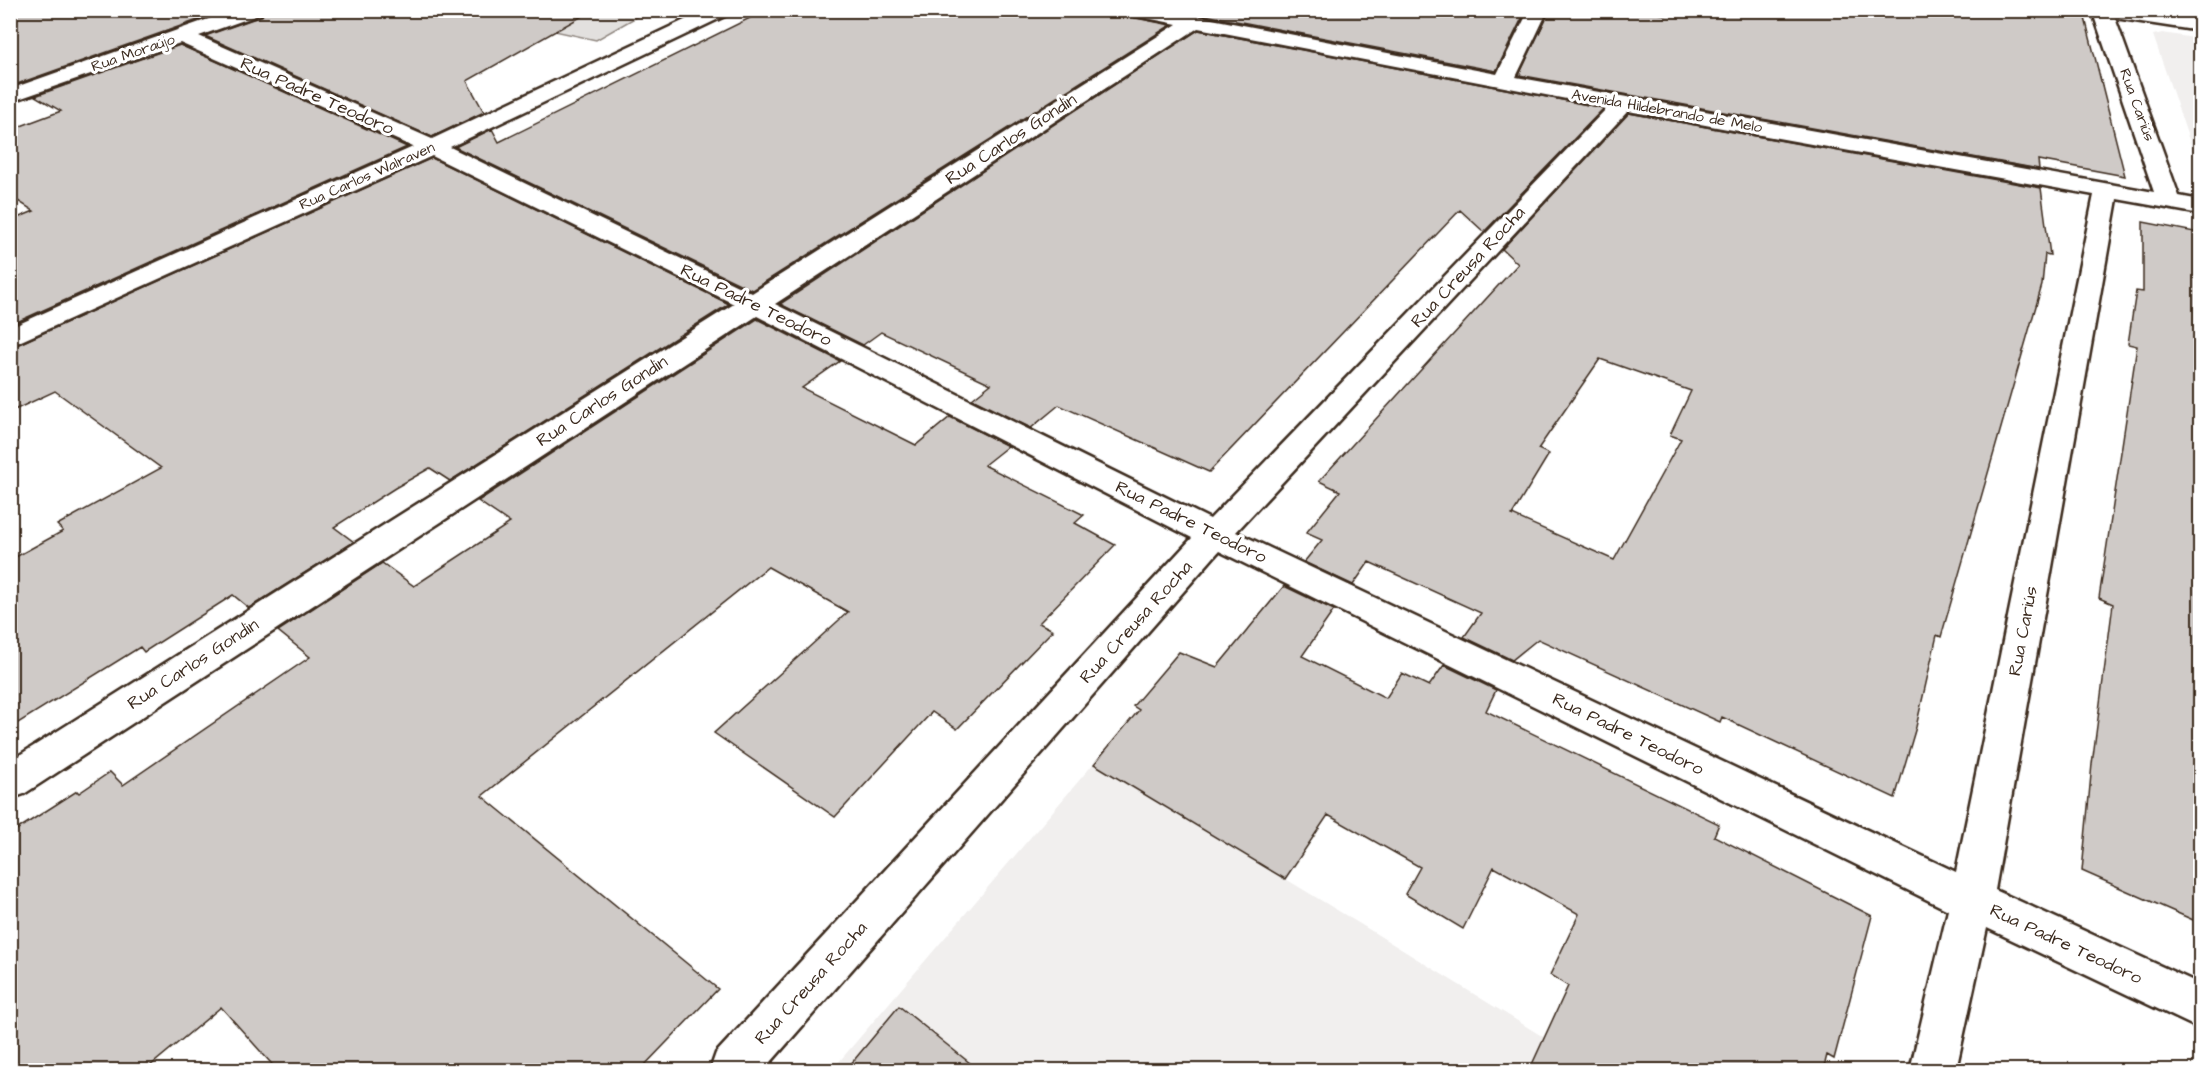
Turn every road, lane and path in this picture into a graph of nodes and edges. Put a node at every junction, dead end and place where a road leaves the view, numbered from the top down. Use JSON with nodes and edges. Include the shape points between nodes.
{"nodes":[{"id":1,"x":254,"y":10,"type":"edge"},
{"id":2,"x":722,"y":10,"type":"edge"},
{"id":3,"x":1134,"y":10,"type":"edge"},
{"id":4,"x":1539,"y":10,"type":"edge"},
{"id":5,"x":2102,"y":11,"type":"edge"},
{"id":6,"x":1194,"y":22,"type":"junction"},
{"id":7,"x":2200,"y":25,"type":"edge"},
{"id":8,"x":182,"y":36,"type":"junction"},
{"id":9,"x":1504,"y":81,"type":"junction"},
{"id":10,"x":10,"y":96,"type":"edge"},
{"id":11,"x":1623,"y":104,"type":"junction"},
{"id":12,"x":432,"y":147,"type":"junction"},
{"id":13,"x":2108,"y":189,"type":"junction"},
{"id":14,"x":2168,"y":201,"type":"junction"},
{"id":15,"x":2200,"y":207,"type":"edge"},
{"id":16,"x":754,"y":304,"type":"junction"},
{"id":17,"x":10,"y":338,"type":"edge"},
{"id":18,"x":1214,"y":535,"type":"junction"},
{"id":19,"x":10,"y":782,"type":"edge"},
{"id":20,"x":1972,"y":900,"type":"junction"},
{"id":21,"x":2200,"y":1007,"type":"edge"},
{"id":22,"x":733,"y":1071,"type":"edge"},
{"id":23,"x":1933,"y":1071,"type":"edge"}],
"edges":[{"from":1,"to":8,"type":"street","name":"Rua Moraújo"},
{"from":2,"to":12,"type":"street","name":"Rua Carlos Walraven"},
{"from":3,"to":6,"type":"street","name":"Avenida Hildebrando de Melo"},
{"from":4,"to":9,"type":"street"},
{"from":5,"to":7,"type":"street"},
{"from":5,"to":14,"type":"street","name":"Rua Cariús","via":[[2163,177]]},
{"from":6,"to":9,"type":"street","name":"Avenida Hildebrando de Melo"},
{"from":6,"to":16,"type":"street","name":"Rua Carlos Gondin"},
{"from":8,"to":10,"type":"street","name":"Rua Moraújo"},
{"from":8,"to":12,"type":"street","name":"Rua Padre Teodoro"},
{"from":9,"to":11,"type":"street","name":"Avenida Hildebrando de Melo"},
{"from":11,"to":13,"type":"street","name":"Avenida Hildebrando de Melo"},
{"from":11,"to":18,"type":"street","name":"Rua Creusa Rocha"},
{"from":12,"to":16,"type":"street","name":"Rua Padre Teodoro"},
{"from":12,"to":17,"type":"street","name":"Rua Carlos Walraven"},
{"from":13,"to":14,"type":"street","name":"Avenida Hildebrando de Melo"},
{"from":13,"to":20,"type":"street","name":"Rua Cariús"},
{"from":14,"to":15,"type":"street","name":"Avenida Hildebrando de Melo"},
{"from":16,"to":18,"type":"street","name":"Rua Padre Teodoro"},
{"from":16,"to":19,"type":"street","name":"Rua Carlos Gondin"},
{"from":18,"to":20,"type":"street","name":"Rua Padre Teodoro"},
{"from":18,"to":22,"type":"street","name":"Rua Creusa Rocha"},
{"from":20,"to":21,"type":"street","name":"Rua Padre Teodoro"},
{"from":20,"to":23,"type":"street","name":"Rua Cariús"}]}
